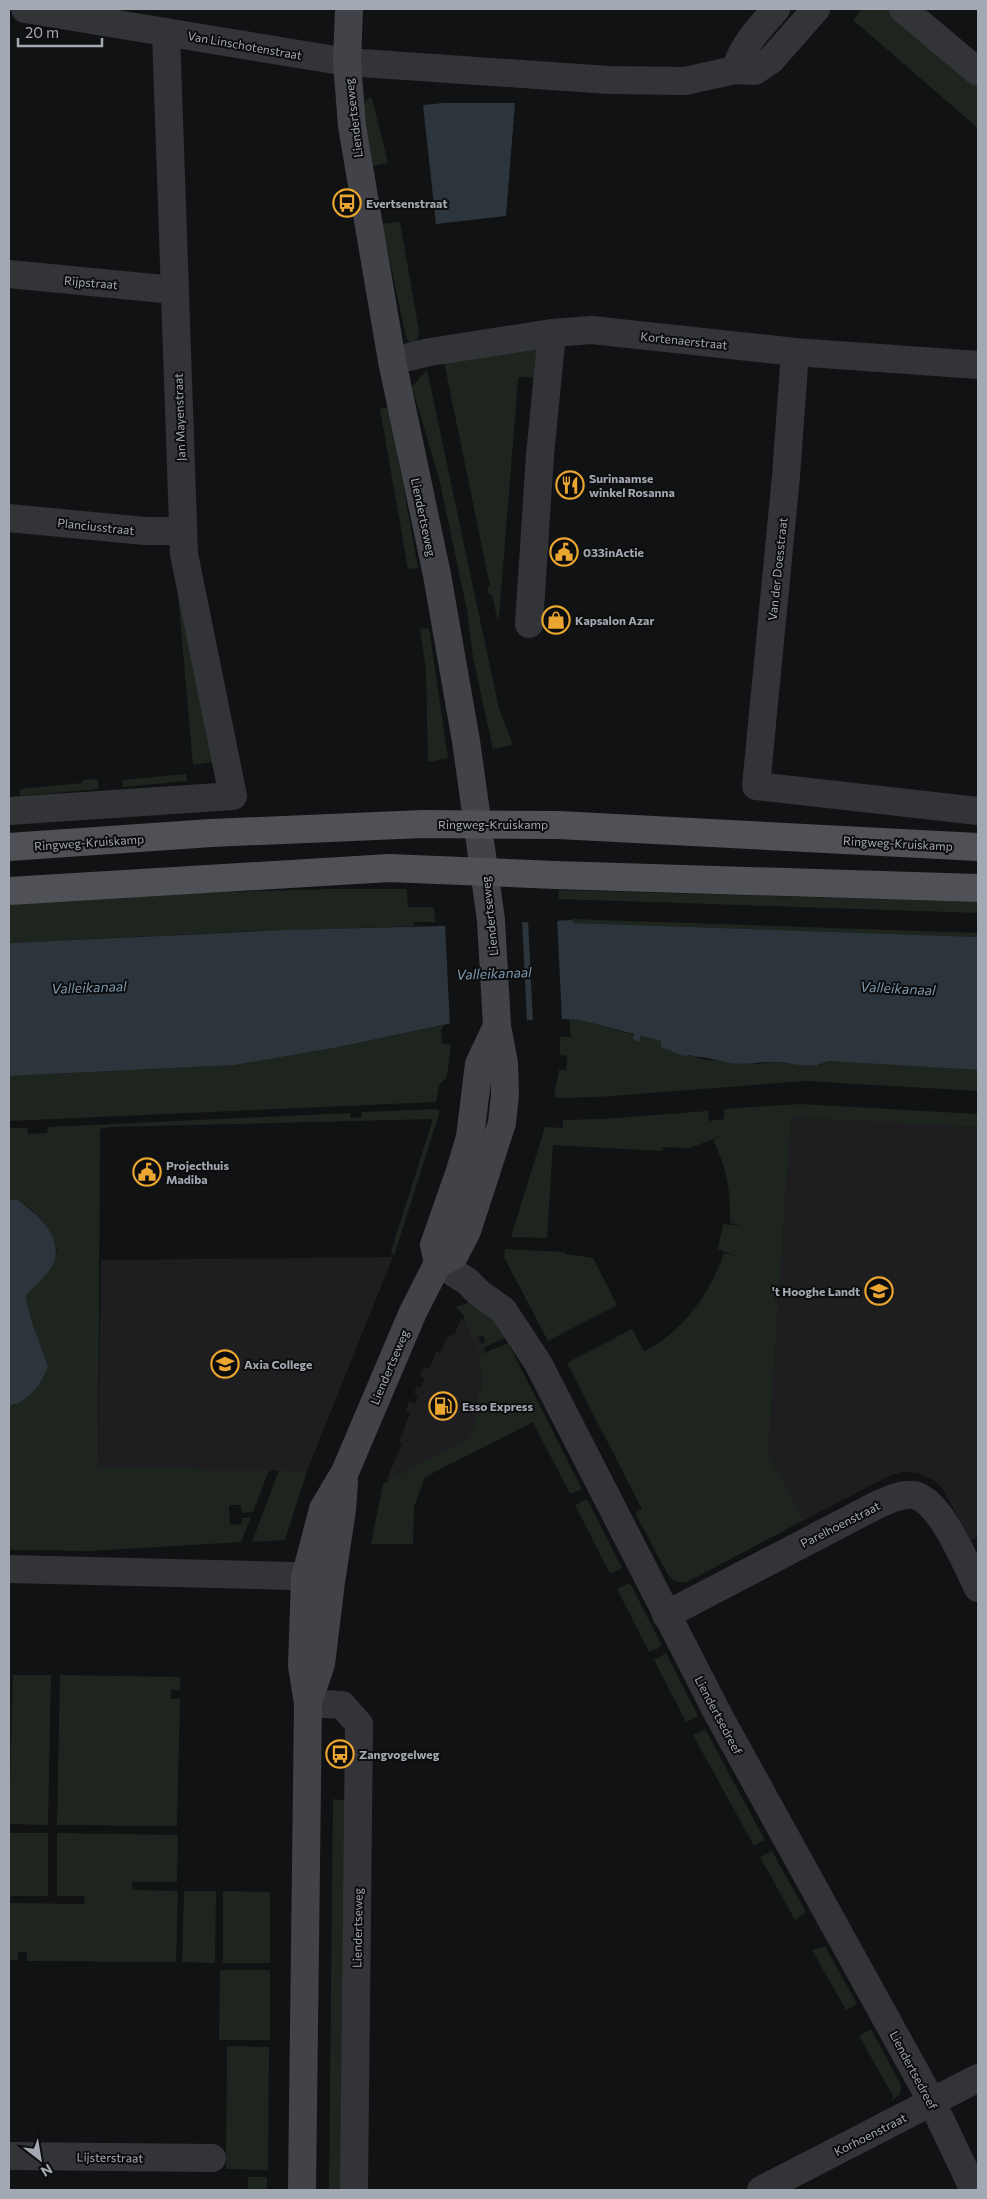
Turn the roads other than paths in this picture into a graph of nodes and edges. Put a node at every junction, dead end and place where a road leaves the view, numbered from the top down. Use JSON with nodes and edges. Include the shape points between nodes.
{"nodes":[{"id":1,"x":25,"y":9,"type":"edge"},
{"id":2,"x":349,"y":9,"type":"edge"},
{"id":3,"x":776,"y":9,"type":"edge"},
{"id":4,"x":816,"y":9,"type":"edge"},
{"id":5,"x":904,"y":9,"type":"edge"},
{"id":6,"x":166,"y":32,"type":"junction"},
{"id":7,"x":347,"y":62,"type":"junction"},
{"id":8,"x":735,"y":70,"type":"junction"},
{"id":9,"x":978,"y":72,"type":"edge"},
{"id":10,"x":9,"y":274,"type":"edge"},
{"id":11,"x":174,"y":290,"type":"junction"},
{"id":12,"x":552,"y":333,"type":"junction"},
{"id":13,"x":795,"y":352,"type":"junction"},
{"id":14,"x":392,"y":362,"type":"junction"},
{"id":15,"x":978,"y":365,"type":"edge"},
{"id":16,"x":9,"y":518,"type":"edge"},
{"id":17,"x":183,"y":531,"type":"junction"},
{"id":18,"x":529,"y":624,"type":"dead end"},
{"id":19,"x":978,"y":811,"type":"edge"},
{"id":20,"x":9,"y":812,"type":"edge"},
{"id":21,"x":478,"y":824,"type":"junction"},
{"id":22,"x":9,"y":848,"type":"edge"},
{"id":23,"x":978,"y":848,"type":"edge"},
{"id":24,"x":484,"y":872,"type":"junction"},
{"id":25,"x":978,"y":888,"type":"edge"},
{"id":26,"x":9,"y":891,"type":"edge"},
{"id":27,"x":438,"y":1264,"type":"junction"},
{"id":28,"x":9,"y":1569,"type":"edge"},
{"id":29,"x":318,"y":1580,"type":"junction"},
{"id":30,"x":978,"y":1588,"type":"edge"},
{"id":31,"x":666,"y":1615,"type":"junction"},
{"id":32,"x":308,"y":1703,"type":"junction"},
{"id":33,"x":978,"y":2078,"type":"edge"},
{"id":34,"x":932,"y":2102,"type":"junction"},
{"id":35,"x":9,"y":2156,"type":"edge"},
{"id":36,"x":212,"y":2158,"type":"dead end"},
{"id":37,"x":302,"y":2190,"type":"edge"},
{"id":38,"x":354,"y":2190,"type":"edge"},
{"id":39,"x":761,"y":2190,"type":"edge"},
{"id":40,"x":974,"y":2190,"type":"edge"}],
"edges":[{"from":1,"to":6,"type":"street","name":"Van Linschotenstraat"},
{"from":2,"to":7,"type":"street","name":"Liendertseweg"},
{"from":3,"to":8,"type":"street","via":[[750,37]]},
{"from":4,"to":8,"type":"street","via":[[771,60],[755,71]]},
{"from":5,"to":9,"type":"street"},
{"from":6,"to":7,"type":"street","name":"Van Linschotenstraat"},
{"from":6,"to":11,"type":"street","name":"Jan Mayenstraat"},
{"from":7,"to":8,"type":"street","via":[[609,80],[685,81]]},
{"from":7,"to":14,"type":"street","name":"Liendertseweg","via":[[352,126]]},
{"from":10,"to":11,"type":"street","name":"Rijpstraat"},
{"from":11,"to":17,"type":"street","name":"Jan Mayenstraat"},
{"from":12,"to":13,"type":"street","name":"Kortenaerstraat","via":[[592,330]]},
{"from":12,"to":14,"type":"street","name":"Kortenaerstraat","via":[[430,352]]},
{"from":12,"to":18,"type":"street"},
{"from":13,"to":15,"type":"street","name":"Kortenaerstraat"},
{"from":13,"to":19,"type":"street","name":"Van der Doesstraat","via":[[756,786]]},
{"from":14,"to":21,"type":"street","name":"Liendertseweg","via":[[442,603]]},
{"from":16,"to":17,"type":"street","name":"Planciusstraat","via":[[145,531]]},
{"from":17,"to":20,"type":"street","name":"Jan Mayenstraat","via":[[184,554],[232,796]]},
{"from":21,"to":22,"type":"main road","name":"Ringweg-Kruiskamp","via":[[211,833]]},
{"from":21,"to":23,"type":"main road","name":"Ringweg-Kruiskamp","via":[[577,826]]},
{"from":21,"to":24,"type":"street","name":"Liendertseweg"},
{"from":24,"to":25,"type":"main road"},
{"from":24,"to":26,"type":"main road","via":[[389,868]]},
{"from":24,"to":27,"type":"street","name":"Liendertseweg","via":[[491,920],[497,1026],[479,1064],[470,1137],[434,1245]]},
{"from":27,"to":29,"type":"street","name":"Liendertseweg","via":[[413,1312],[345,1472],[323,1509]]},
{"from":27,"to":31,"type":"street","name":"Liendertsedreef","via":[[467,1281],[503,1310],[538,1363]]},
{"from":28,"to":29,"type":"street","via":[[292,1576]]},
{"from":29,"to":32,"type":"street","name":"Liendertseweg","via":[[302,1666]]},
{"from":30,"to":31,"type":"street","name":"Parelhoenstraat","via":[[934,1506],[913,1495],[900,1495]]},
{"from":31,"to":34,"type":"street","name":"Liendertsedreef"},
{"from":32,"to":37,"type":"street","name":"Liendertseweg"},
{"from":32,"to":38,"type":"street","name":"Liendertseweg","via":[[342,1705],[359,1724]]},
{"from":33,"to":34,"type":"street","name":"Korhoenstraat"},
{"from":34,"to":39,"type":"street","name":"Korhoenstraat"},
{"from":34,"to":40,"type":"street","name":"Liendertsedreef"},
{"from":35,"to":36,"type":"street","name":"Lijsterstraat"}]}
